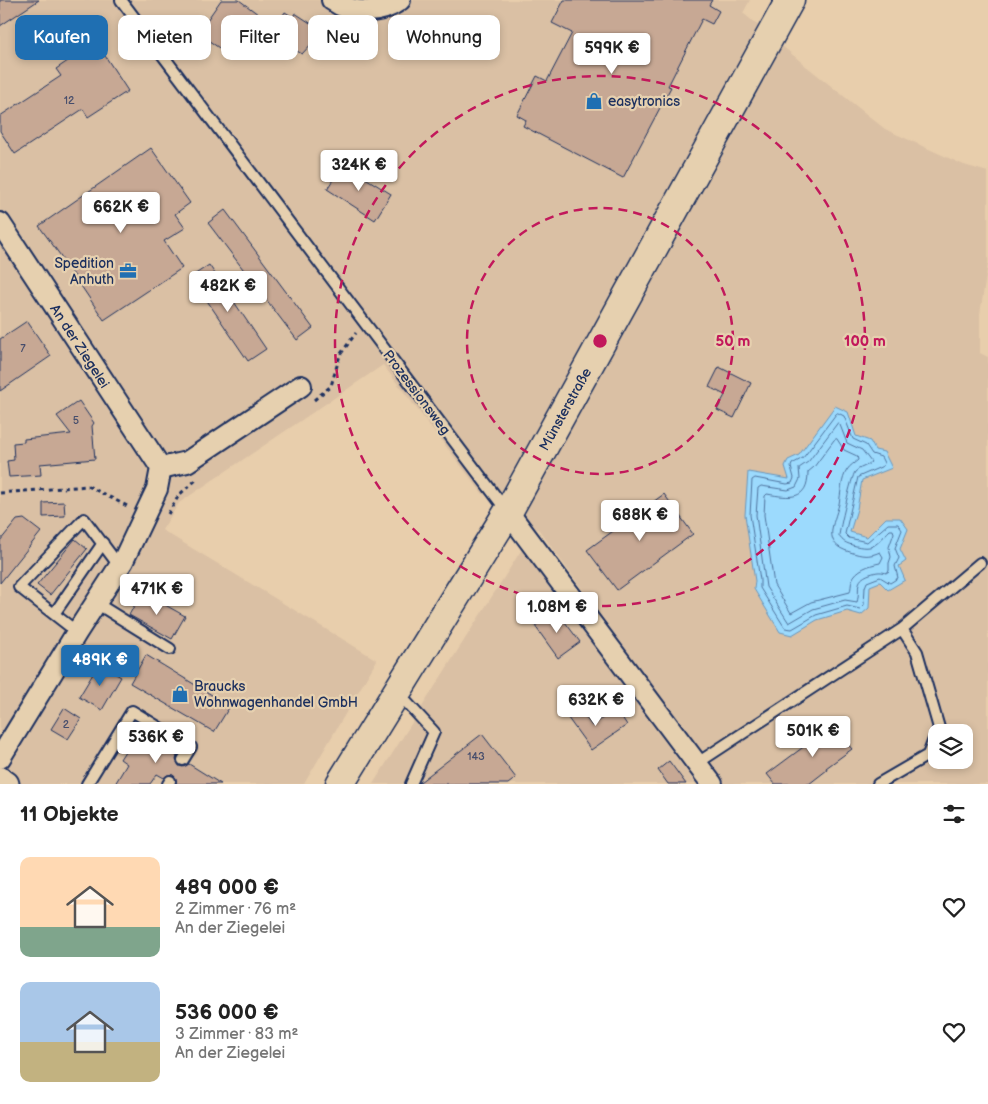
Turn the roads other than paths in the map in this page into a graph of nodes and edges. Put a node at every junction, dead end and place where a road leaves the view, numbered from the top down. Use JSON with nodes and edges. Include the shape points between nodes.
{"nodes":[{"id":1,"x":121,"y":0,"type":"edge"},
{"id":2,"x":332,"y":0,"type":"edge"},
{"id":3,"x":400,"y":0,"type":"edge"},
{"id":4,"x":790,"y":0,"type":"edge"},
{"id":5,"x":0,"y":223,"type":"edge"},
{"id":6,"x":301,"y":386,"type":"dead end"},
{"id":7,"x":160,"y":468,"type":"junction"},
{"id":8,"x":508,"y":512,"type":"junction"},
{"id":9,"x":102,"y":544,"type":"junction"},
{"id":10,"x":980,"y":563,"type":"dead end"},
{"id":11,"x":120,"y":567,"type":"junction"},
{"id":12,"x":96,"y":603,"type":"junction"},
{"id":13,"x":54,"y":614,"type":"junction"},
{"id":14,"x":902,"y":629,"type":"junction"},
{"id":15,"x":77,"y":632,"type":"junction"},
{"id":16,"x":170,"y":649,"type":"dead end"},
{"id":17,"x":397,"y":692,"type":"junction"},
{"id":18,"x":938,"y":724,"type":"edge"},
{"id":19,"x":928,"y":755,"type":"edge"},
{"id":20,"x":0,"y":758,"type":"edge"},
{"id":21,"x":183,"y":760,"type":"dead end"},
{"id":22,"x":696,"y":764,"type":"junction"},
{"id":23,"x":0,"y":780,"type":"edge"},
{"id":24,"x":6,"y":784,"type":"edge"},
{"id":25,"x":86,"y":784,"type":"edge"},
{"id":26,"x":340,"y":784,"type":"edge"},
{"id":27,"x":411,"y":784,"type":"edge"},
{"id":28,"x":711,"y":784,"type":"edge"},
{"id":29,"x":878,"y":784,"type":"edge"}],
"edges":[{"from":1,"to":8,"type":"lane","name":"Prozessionsweg"},
{"from":2,"to":3,"type":"street","via":[[364,11],[381,10]]},
{"from":4,"to":8,"type":"main road","name":"Münsterstraße"},
{"from":5,"to":7,"type":"street","name":"An der Ziegelei"},
{"from":6,"to":7,"type":"street","via":[[187,462]]},
{"from":7,"to":11,"type":"street","via":[[157,489]]},
{"from":8,"to":17,"type":"main road","name":"Münsterstraße"},
{"from":8,"to":22,"type":"street","name":"Prozessionsweg"},
{"from":9,"to":11,"type":"lane"},
{"from":9,"to":13,"type":"lane"},
{"from":9,"to":13,"type":"lane","via":[[84,519],[19,587]]},
{"from":10,"to":14,"type":"lane"},
{"from":11,"to":12,"type":"street"},
{"from":12,"to":15,"type":"street"},
{"from":12,"to":16,"type":"lane"},
{"from":13,"to":15,"type":"lane"},
{"from":14,"to":18,"type":"lane","via":[[918,652]]},
{"from":14,"to":22,"type":"lane"},
{"from":15,"to":20,"type":"street"},
{"from":17,"to":26,"type":"main road","name":"Münsterstraße"},
{"from":17,"to":27,"type":"lane","via":[[434,732]]},
{"from":19,"to":29,"type":"lane"},
{"from":21,"to":25,"type":"lane","via":[[191,747],[132,711]]},
{"from":22,"to":28,"type":"street","name":"Prozessionsweg"},
{"from":23,"to":24,"type":"street"}]}
